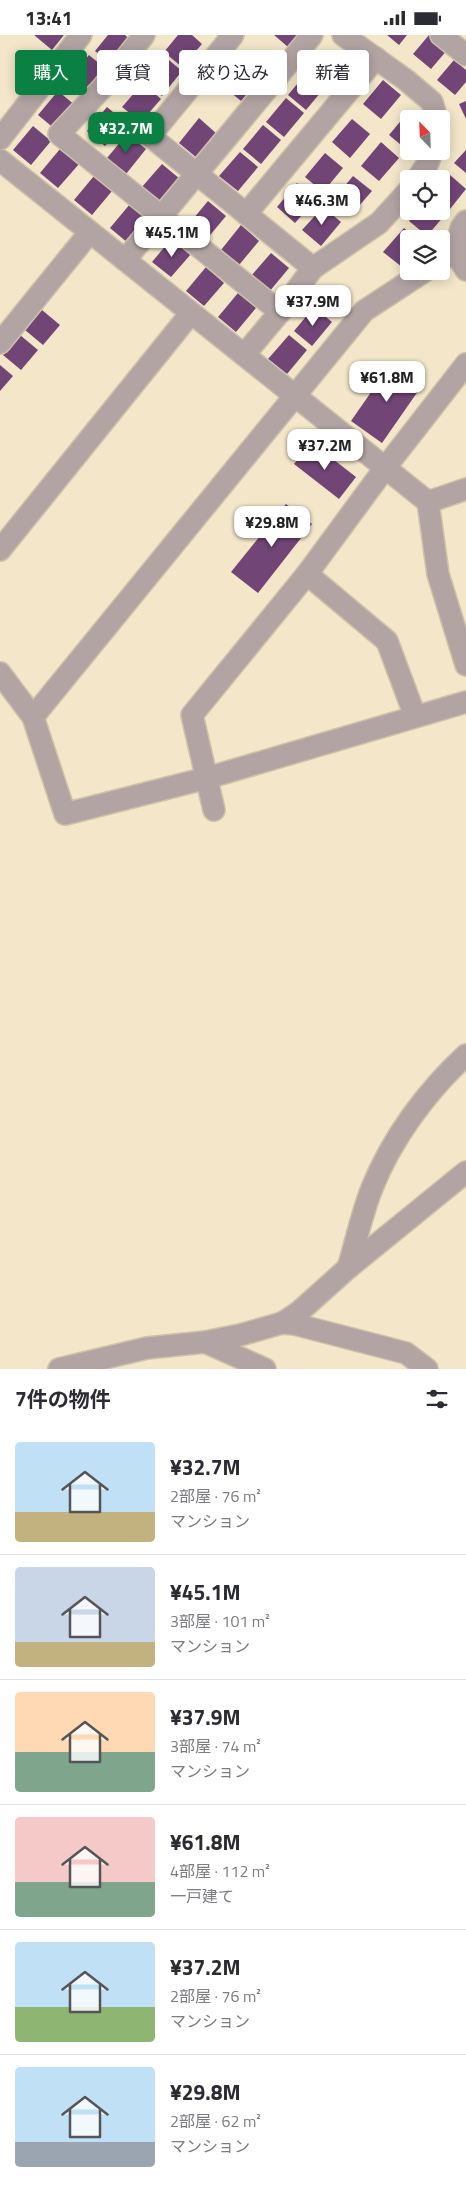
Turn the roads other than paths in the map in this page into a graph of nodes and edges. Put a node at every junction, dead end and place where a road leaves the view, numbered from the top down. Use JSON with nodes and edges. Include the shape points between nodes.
{"nodes":[{"id":1,"x":81,"y":35,"type":"edge"},
{"id":2,"x":144,"y":35,"type":"edge"},
{"id":3,"x":233,"y":35,"type":"edge"},
{"id":4,"x":312,"y":35,"type":"edge"},
{"id":5,"x":343,"y":35,"type":"edge"},
{"id":6,"x":441,"y":35,"type":"edge"},
{"id":7,"x":466,"y":55,"type":"edge"},
{"id":8,"x":376,"y":58,"type":"junction"},
{"id":9,"x":434,"y":110,"type":"edge"},
{"id":10,"x":0,"y":139,"type":"edge"},
{"id":11,"x":0,"y":160,"type":"edge"},
{"id":12,"x":198,"y":175,"type":"junction"},
{"id":13,"x":400,"y":200,"type":"edge"},
{"id":14,"x":246,"y":214,"type":"junction"},
{"id":15,"x":162,"y":218,"type":"junction"},
{"id":16,"x":466,"y":221,"type":"edge"},
{"id":17,"x":90,"y":232,"type":"junction"},
{"id":18,"x":125,"y":260,"type":"junction"},
{"id":19,"x":454,"y":261,"type":"edge"},
{"id":20,"x":313,"y":268,"type":"junction"},
{"id":21,"x":411,"y":280,"type":"edge"},
{"id":22,"x":280,"y":312,"type":"junction"},
{"id":23,"x":191,"y":313,"type":"junction"},
{"id":24,"x":0,"y":343,"type":"edge"},
{"id":25,"x":244,"y":355,"type":"junction"},
{"id":26,"x":466,"y":364,"type":"edge"},
{"id":27,"x":296,"y":396,"type":"junction"},
{"id":28,"x":385,"y":468,"type":"junction"},
{"id":29,"x":466,"y":489,"type":"edge"},
{"id":30,"x":428,"y":502,"type":"junction"},
{"id":31,"x":0,"y":550,"type":"edge"},
{"id":32,"x":307,"y":574,"type":"junction"},
{"id":33,"x":466,"y":665,"type":"edge"},
{"id":34,"x":0,"y":673,"type":"edge"},
{"id":35,"x":466,"y":702,"type":"edge"},
{"id":36,"x":415,"y":716,"type":"junction"},
{"id":37,"x":34,"y":717,"type":"junction"},
{"id":38,"x":207,"y":778,"type":"junction"},
{"id":39,"x":214,"y":810,"type":"dead end"},
{"id":40,"x":466,"y":1055,"type":"edge"},
{"id":41,"x":466,"y":1172,"type":"edge"},
{"id":42,"x":348,"y":1268,"type":"junction"},
{"id":43,"x":282,"y":1323,"type":"junction"},
{"id":44,"x":205,"y":1342,"type":"junction"},
{"id":45,"x":260,"y":1368,"type":"edge"},
{"id":46,"x":59,"y":1369,"type":"edge"},
{"id":47,"x":428,"y":1369,"type":"edge"}],
"edges":[{"from":1,"to":10,"type":"street"},
{"from":2,"to":15,"type":"street","via":[[103,87],[59,134]]},
{"from":3,"to":12,"type":"street","via":[[150,136]]},
{"from":4,"to":12,"type":"street"},
{"from":5,"to":8,"type":"street"},
{"from":6,"to":7,"type":"street"},
{"from":8,"to":9,"type":"street","via":[[432,102]]},
{"from":8,"to":14,"type":"street"},
{"from":11,"to":17,"type":"street"},
{"from":12,"to":14,"type":"street"},
{"from":12,"to":15,"type":"street"},
{"from":13,"to":20,"type":"street","via":[[379,223]]},
{"from":14,"to":20,"type":"street"},
{"from":15,"to":18,"type":"street"},
{"from":15,"to":22,"type":"street"},
{"from":16,"to":19,"type":"street","via":[[461,228]]},
{"from":17,"to":18,"type":"street"},
{"from":17,"to":24,"type":"street"},
{"from":18,"to":23,"type":"street"},
{"from":20,"to":22,"type":"street"},
{"from":21,"to":27,"type":"street","via":[[364,311]]},
{"from":22,"to":25,"type":"street"},
{"from":23,"to":25,"type":"street"},
{"from":23,"to":31,"type":"street"},
{"from":25,"to":27,"type":"street"},
{"from":26,"to":28,"type":"street"},
{"from":27,"to":28,"type":"street"},
{"from":27,"to":37,"type":"street"},
{"from":28,"to":30,"type":"street"},
{"from":28,"to":32,"type":"street"},
{"from":29,"to":30,"type":"street"},
{"from":30,"to":33,"type":"street","via":[[438,574]]},
{"from":32,"to":36,"type":"street","via":[[387,641]]},
{"from":32,"to":38,"type":"street","via":[[192,715]]},
{"from":34,"to":37,"type":"street"},
{"from":35,"to":36,"type":"street"},
{"from":36,"to":38,"type":"street"},
{"from":37,"to":38,"type":"street","via":[[65,814]]},
{"from":38,"to":39,"type":"street"},
{"from":40,"to":42,"type":"street","via":[[449,1071],[398,1137],[372,1188]]},
{"from":41,"to":42,"type":"street"},
{"from":42,"to":43,"type":"street"},
{"from":43,"to":44,"type":"street"},
{"from":43,"to":47,"type":"street","via":[[406,1353]]},
{"from":44,"to":45,"type":"street"},
{"from":44,"to":46,"type":"street","via":[[147,1348]]}]}
